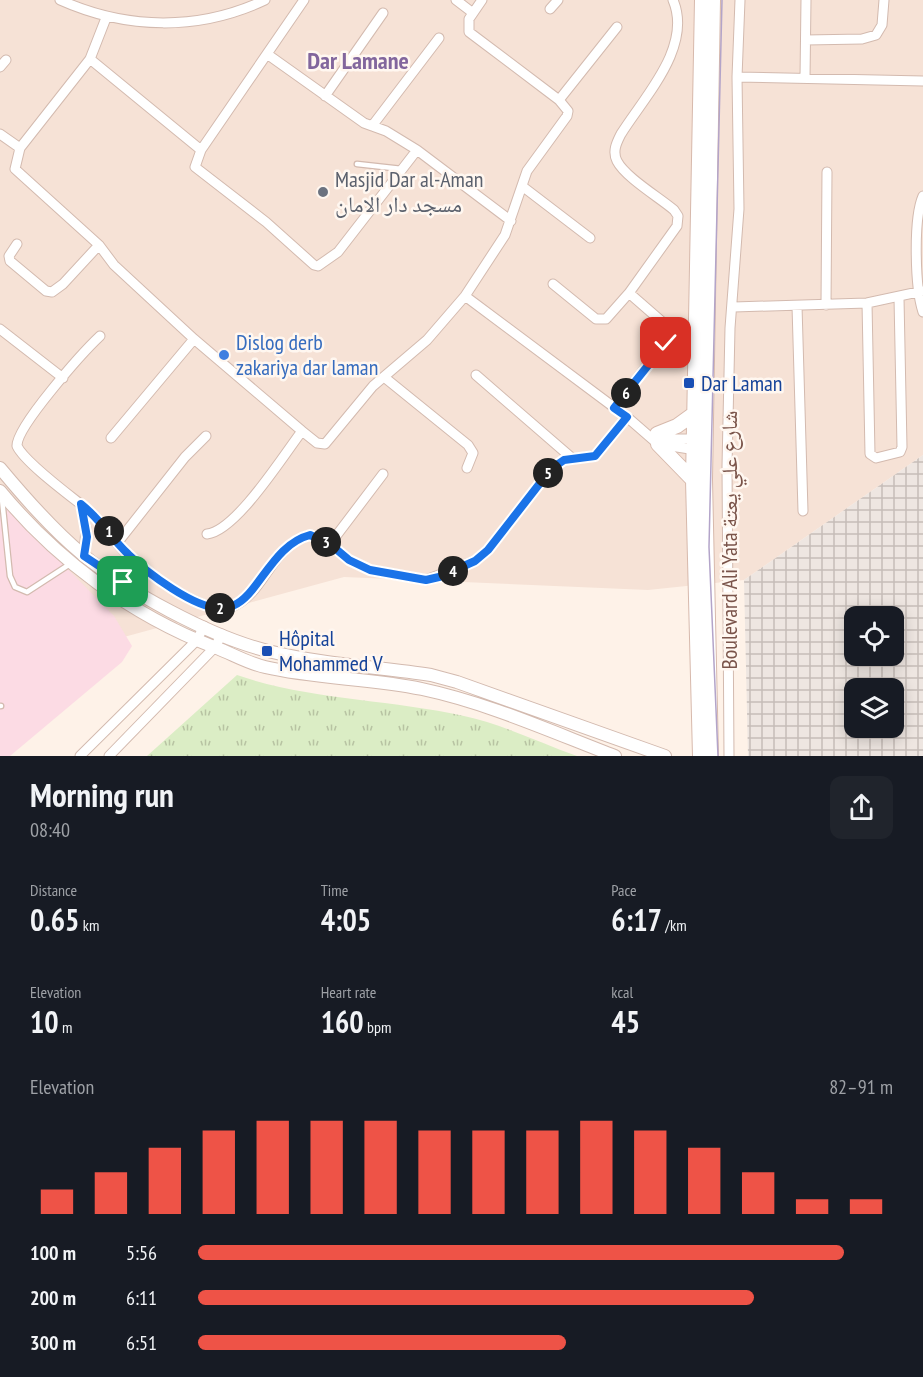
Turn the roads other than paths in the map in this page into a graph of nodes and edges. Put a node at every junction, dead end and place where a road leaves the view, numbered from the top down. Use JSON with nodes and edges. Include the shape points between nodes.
{"nodes":[{"id":1,"x":60,"y":0,"type":"edge"},
{"id":2,"x":265,"y":0,"type":"edge"},
{"id":3,"x":304,"y":0,"type":"edge"},
{"id":4,"x":456,"y":0,"type":"edge"},
{"id":5,"x":482,"y":0,"type":"edge"},
{"id":6,"x":558,"y":0,"type":"edge"},
{"id":7,"x":673,"y":0,"type":"edge"},
{"id":8,"x":702,"y":0,"type":"edge"},
{"id":9,"x":713,"y":0,"type":"edge"},
{"id":10,"x":740,"y":0,"type":"edge"},
{"id":11,"x":806,"y":0,"type":"edge"},
{"id":12,"x":884,"y":0,"type":"edge"},
{"id":13,"x":550,"y":9,"type":"dead end"},
{"id":14,"x":383,"y":13,"type":"dead end"},
{"id":15,"x":473,"y":13,"type":"junction"},
{"id":16,"x":106,"y":18,"type":"junction"},
{"id":17,"x":617,"y":27,"type":"dead end"},
{"id":18,"x":440,"y":38,"type":"dead end"},
{"id":19,"x":806,"y":40,"type":"junction"},
{"id":20,"x":267,"y":54,"type":"junction"},
{"id":21,"x":90,"y":59,"type":"junction"},
{"id":22,"x":737,"y":78,"type":"junction"},
{"id":23,"x":805,"y":78,"type":"junction"},
{"id":24,"x":923,"y":81,"type":"edge"},
{"id":25,"x":325,"y":96,"type":"junction"},
{"id":26,"x":560,"y":100,"type":"junction"},
{"id":27,"x":372,"y":126,"type":"junction"},
{"id":28,"x":0,"y":134,"type":"edge"},
{"id":29,"x":20,"y":148,"type":"junction"},
{"id":30,"x":201,"y":150,"type":"junction"},
{"id":31,"x":417,"y":150,"type":"junction"},
{"id":32,"x":357,"y":164,"type":"dead end"},
{"id":33,"x":402,"y":170,"type":"junction"},
{"id":34,"x":827,"y":172,"type":"dead end"},
{"id":35,"x":522,"y":186,"type":"junction"},
{"id":36,"x":923,"y":196,"type":"edge"},
{"id":37,"x":512,"y":221,"type":"junction"},
{"id":38,"x":590,"y":238,"type":"dead end"},
{"id":39,"x":17,"y":244,"type":"dead end"},
{"id":40,"x":99,"y":245,"type":"junction"},
{"id":41,"x":553,"y":284,"type":"dead end"},
{"id":42,"x":629,"y":293,"type":"junction"},
{"id":43,"x":920,"y":293,"type":"edge"},
{"id":44,"x":465,"y":296,"type":"junction"},
{"id":45,"x":899,"y":298,"type":"junction"},
{"id":46,"x":867,"y":303,"type":"junction"},
{"id":47,"x":826,"y":305,"type":"junction"},
{"id":48,"x":797,"y":306,"type":"junction"},
{"id":49,"x":734,"y":307,"type":"junction"},
{"id":50,"x":923,"y":312,"type":"edge"},
{"id":51,"x":0,"y":329,"type":"edge"},
{"id":52,"x":100,"y":336,"type":"dead end"},
{"id":53,"x":194,"y":339,"type":"junction"},
{"id":54,"x":476,"y":375,"type":"dead end"},
{"id":55,"x":384,"y":376,"type":"junction"},
{"id":56,"x":63,"y":378,"type":"junction"},
{"id":57,"x":614,"y":408,"type":"junction"},
{"id":58,"x":695,"y":413,"type":"junction"},
{"id":59,"x":627,"y":417,"type":"junction"},
{"id":60,"x":302,"y":431,"type":"junction"},
{"id":61,"x":206,"y":436,"type":"dead end"},
{"id":62,"x":653,"y":437,"type":"junction"},
{"id":63,"x":111,"y":438,"type":"dead end"},
{"id":64,"x":699,"y":445,"type":"junction"},
{"id":65,"x":573,"y":459,"type":"junction"},
{"id":66,"x":0,"y":468,"type":"edge"},
{"id":67,"x":467,"y":468,"type":"dead end"},
{"id":68,"x":382,"y":474,"type":"dead end"},
{"id":69,"x":693,"y":480,"type":"junction"},
{"id":70,"x":1,"y":492,"type":"edge"},
{"id":71,"x":81,"y":504,"type":"junction"},
{"id":72,"x":803,"y":511,"type":"dead end"},
{"id":73,"x":207,"y":534,"type":"dead end"},
{"id":74,"x":118,"y":542,"type":"junction"},
{"id":75,"x":330,"y":544,"type":"junction"},
{"id":76,"x":84,"y":556,"type":"junction"},
{"id":77,"x":71,"y":563,"type":"junction"},
{"id":78,"x":204,"y":626,"type":"junction"},
{"id":79,"x":222,"y":634,"type":"junction"},
{"id":80,"x":197,"y":640,"type":"junction"},
{"id":81,"x":215,"y":647,"type":"junction"},
{"id":82,"x":80,"y":756,"type":"edge"},
{"id":83,"x":109,"y":756,"type":"edge"},
{"id":84,"x":615,"y":756,"type":"edge"},
{"id":85,"x":665,"y":756,"type":"edge"},
{"id":86,"x":700,"y":756,"type":"edge"},
{"id":87,"x":711,"y":756,"type":"edge"},
{"id":88,"x":729,"y":756,"type":"edge"}],
"edges":[{"from":1,"to":16,"type":"street"},
{"from":2,"to":16,"type":"street","via":[[226,16],[189,23]]},
{"from":3,"to":20,"type":"street"},
{"from":4,"to":15,"type":"street"},
{"from":5,"to":15,"type":"street"},
{"from":6,"to":13,"type":"street"},
{"from":7,"to":42,"type":"street","via":[[678,21],[667,65],[621,134],[615,153],[624,170],[674,210],[678,220]]},
{"from":8,"to":58,"type":"main road","name":"Boulevard Ali Yata شارع علي يعتة"},
{"from":9,"to":64,"type":"main road","name":"Boulevard Ali Yata شارع علي يعتة"},
{"from":10,"to":22,"type":"street","name":"Boulevard Ali Yata شارع علي يعتة"},
{"from":11,"to":19,"type":"street"},
{"from":12,"to":19,"type":"street","via":[[882,25],[876,35]]},
{"from":14,"to":25,"type":"street"},
{"from":15,"to":26,"type":"street","via":[[469,32]]},
{"from":16,"to":21,"type":"street"},
{"from":17,"to":26,"type":"street"},
{"from":18,"to":27,"type":"street"},
{"from":19,"to":23,"type":"street"},
{"from":20,"to":25,"type":"street"},
{"from":20,"to":30,"type":"street"},
{"from":21,"to":29,"type":"street"},
{"from":21,"to":30,"type":"street"},
{"from":22,"to":23,"type":"street"},
{"from":22,"to":49,"type":"street","name":"Boulevard Ali Yata شارع علي يعتة","via":[[739,209]]},
{"from":23,"to":24,"type":"street"},
{"from":25,"to":27,"type":"street"},
{"from":26,"to":35,"type":"street","via":[[567,116],[527,171]]},
{"from":27,"to":31,"type":"street"},
{"from":28,"to":29,"type":"street"},
{"from":29,"to":40,"type":"street","via":[[15,169]]},
{"from":30,"to":33,"type":"street","via":[[195,168],[318,266],[338,252]]},
{"from":31,"to":33,"type":"street"},
{"from":31,"to":37,"type":"street"},
{"from":32,"to":33,"type":"lane"},
{"from":34,"to":47,"type":"street"},
{"from":35,"to":37,"type":"street"},
{"from":35,"to":38,"type":"street"},
{"from":36,"to":43,"type":"street","via":[[919,222]]},
{"from":37,"to":44,"type":"street"},
{"from":39,"to":40,"type":"street","via":[[10,261],[52,292]]},
{"from":40,"to":53,"type":"street","via":[[114,265]]},
{"from":41,"to":42,"type":"street","via":[[601,321]]},
{"from":42,"to":57,"type":"street","via":[[668,327],[669,337]]},
{"from":43,"to":45,"type":"street"},
{"from":43,"to":50,"type":"street"},
{"from":44,"to":55,"type":"street","via":[[427,340]]},
{"from":44,"to":57,"type":"street"},
{"from":45,"to":46,"type":"street"},
{"from":45,"to":46,"type":"street","via":[[902,447],[900,452],[876,458],[870,454]]},
{"from":46,"to":47,"type":"street"},
{"from":47,"to":48,"type":"street"},
{"from":48,"to":49,"type":"street"},
{"from":48,"to":72,"type":"street"},
{"from":49,"to":88,"type":"street","name":"Boulevard Ali Yata شارع علي يعتة","via":[[730,328],[727,488]]},
{"from":51,"to":56,"type":"street"},
{"from":52,"to":56,"type":"street"},
{"from":53,"to":60,"type":"street"},
{"from":53,"to":63,"type":"street"},
{"from":54,"to":65,"type":"street"},
{"from":55,"to":60,"type":"street","via":[[329,443],[317,442]]},
{"from":55,"to":67,"type":"street","via":[[468,445],[473,453]]},
{"from":56,"to":71,"type":"street","via":[[17,440],[20,451]]},
{"from":57,"to":59,"type":"street"},
{"from":58,"to":62,"type":"main road"},
{"from":58,"to":64,"type":"main road","name":"Boulevard Ali Yata شارع علي يعتة"},
{"from":59,"to":62,"type":"street"},
{"from":59,"to":65,"type":"street","via":[[595,456]]},
{"from":60,"to":73,"type":"street","via":[[235,519],[220,531]]},
{"from":61,"to":74,"type":"street"},
{"from":62,"to":64,"type":"street"},
{"from":62,"to":69,"type":"main road"},
{"from":64,"to":69,"type":"main road","name":"Boulevard Ali Yata شارع علي يعتة"},
{"from":64,"to":87,"type":"main road","name":"Boulevard Ali Yata شارع علي يعتة"},
{"from":65,"to":75,"type":"street","via":[[551,469],[488,550],[475,561],[439,577],[426,580],[370,570],[349,560]]},
{"from":66,"to":76,"type":"street"},
{"from":68,"to":75,"type":"street"},
{"from":69,"to":86,"type":"main road","name":"Boulevard Ali Yata شارع علي يعتة"},
{"from":70,"to":77,"type":"street","via":[[30,526]]},
{"from":70,"to":77,"type":"lane","via":[[10,576],[15,587],[27,592]]},
{"from":71,"to":74,"type":"street"},
{"from":71,"to":76,"type":"street","via":[[87,537]]},
{"from":74,"to":75,"type":"street","via":[[127,554],[178,592],[218,609],[243,601],[294,541],[310,535]]},
{"from":76,"to":78,"type":"street","via":[[132,588]]},
{"from":77,"to":80,"type":"street","via":[[113,594]]},
{"from":78,"to":79,"type":"street"},
{"from":78,"to":80,"type":"street"},
{"from":79,"to":81,"type":"street"},
{"from":79,"to":85,"type":"street","via":[[267,651],[457,682]]},
{"from":80,"to":81,"type":"street"},
{"from":80,"to":82,"type":"street"},
{"from":81,"to":83,"type":"street"},
{"from":81,"to":84,"type":"street","via":[[263,667],[446,695]]}]}
